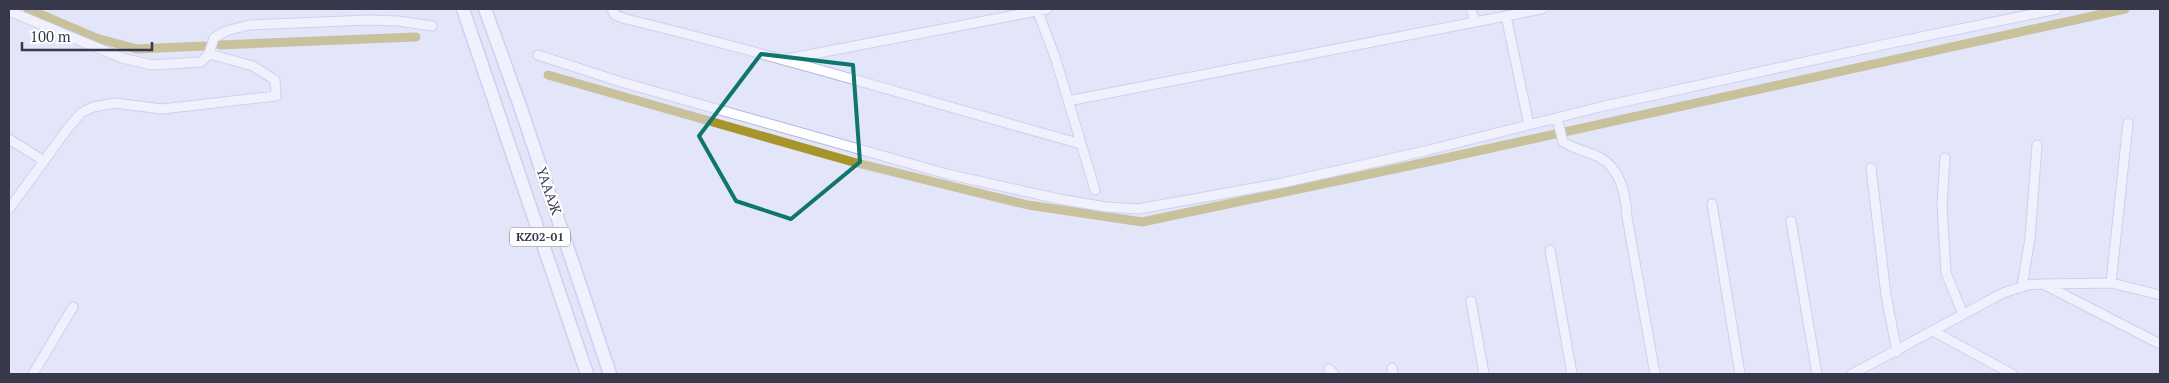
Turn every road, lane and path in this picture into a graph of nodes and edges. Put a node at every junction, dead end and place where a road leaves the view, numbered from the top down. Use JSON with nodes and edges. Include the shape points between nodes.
{"nodes":[{"id":1,"x":612,"y":9,"type":"edge"},
{"id":2,"x":1041,"y":9,"type":"edge"},
{"id":3,"x":1471,"y":9,"type":"edge"},
{"id":4,"x":1542,"y":9,"type":"edge"},
{"id":5,"x":2057,"y":9,"type":"edge"},
{"id":6,"x":9,"y":11,"type":"edge"},
{"id":7,"x":464,"y":12,"type":"edge"},
{"id":8,"x":487,"y":15,"type":"edge"},
{"id":9,"x":1506,"y":16,"type":"junction"},
{"id":10,"x":1475,"y":22,"type":"junction"},
{"id":11,"x":432,"y":26,"type":"dead end"},
{"id":12,"x":209,"y":54,"type":"junction"},
{"id":13,"x":538,"y":55,"type":"dead end"},
{"id":14,"x":784,"y":60,"type":"junction"},
{"id":15,"x":1068,"y":102,"type":"junction"},
{"id":16,"x":1558,"y":122,"type":"junction"},
{"id":17,"x":2128,"y":123,"type":"dead end"},
{"id":18,"x":1529,"y":126,"type":"junction"},
{"id":19,"x":9,"y":139,"type":"edge"},
{"id":20,"x":1081,"y":144,"type":"junction"},
{"id":21,"x":2037,"y":145,"type":"dead end"},
{"id":22,"x":1945,"y":158,"type":"dead end"},
{"id":23,"x":44,"y":161,"type":"junction"},
{"id":24,"x":1871,"y":168,"type":"dead end"},
{"id":25,"x":1095,"y":190,"type":"dead end"},
{"id":26,"x":1712,"y":204,"type":"dead end"},
{"id":27,"x":9,"y":209,"type":"edge"},
{"id":28,"x":1792,"y":221,"type":"dead end"},
{"id":29,"x":1550,"y":250,"type":"dead end"},
{"id":30,"x":2111,"y":283,"type":"junction"},
{"id":31,"x":2042,"y":284,"type":"junction"},
{"id":32,"x":2022,"y":287,"type":"junction"},
{"id":33,"x":2160,"y":295,"type":"edge"},
{"id":34,"x":1472,"y":301,"type":"dead end"},
{"id":35,"x":73,"y":307,"type":"dead end"},
{"id":36,"x":1963,"y":314,"type":"junction"},
{"id":37,"x":1933,"y":331,"type":"junction"},
{"id":38,"x":2160,"y":344,"type":"edge"},
{"id":39,"x":1897,"y":352,"type":"junction"},
{"id":40,"x":32,"y":374,"type":"edge"},
{"id":41,"x":587,"y":374,"type":"edge"},
{"id":42,"x":610,"y":374,"type":"edge"},
{"id":43,"x":1484,"y":374,"type":"edge"},
{"id":44,"x":1572,"y":374,"type":"edge"},
{"id":45,"x":1655,"y":374,"type":"edge"},
{"id":46,"x":1740,"y":374,"type":"edge"},
{"id":47,"x":1817,"y":374,"type":"edge"},
{"id":48,"x":1852,"y":374,"type":"edge"},
{"id":49,"x":2012,"y":374,"type":"edge"}],
"edges":[{"from":1,"to":14,"type":"street","via":[[615,15],[626,19]]},
{"from":2,"to":14,"type":"street"},
{"from":2,"to":15,"type":"street"},
{"from":3,"to":10,"type":"street"},
{"from":4,"to":9,"type":"street"},
{"from":5,"to":16,"type":"street","via":[[1882,45]]},
{"from":6,"to":12,"type":"street","via":[[137,62],[152,65],[202,62]]},
{"from":7,"to":41,"type":"highway","name":"ҮАААЖ","number":"KZ02-01"},
{"from":8,"to":42,"type":"highway","name":"ҮАААЖ","number":"KZ02-01"},
{"from":9,"to":10,"type":"street"},
{"from":9,"to":18,"type":"street"},
{"from":10,"to":15,"type":"street"},
{"from":11,"to":12,"type":"street","via":[[369,20],[248,25],[214,38]]},
{"from":12,"to":23,"type":"street","via":[[253,66],[275,80],[276,96],[162,109],[115,103],[94,107],[81,113]]},
{"from":13,"to":18,"type":"street","via":[[621,82],[947,174],[1106,207],[1138,209],[1282,182]]},
{"from":14,"to":20,"type":"street"},
{"from":15,"to":20,"type":"street"},
{"from":16,"to":18,"type":"street"},
{"from":16,"to":45,"type":"street","via":[[1563,142],[1608,163],[1626,195],[1627,217]]},
{"from":17,"to":30,"type":"street"},
{"from":19,"to":23,"type":"street"},
{"from":20,"to":25,"type":"street"},
{"from":21,"to":32,"type":"street","via":[[2030,238]]},
{"from":22,"to":36,"type":"street","via":[[1942,205],[1946,273]]},
{"from":23,"to":27,"type":"street"},
{"from":24,"to":39,"type":"street","via":[[1886,295]]},
{"from":26,"to":46,"type":"street"},
{"from":28,"to":47,"type":"street"},
{"from":29,"to":44,"type":"street"},
{"from":30,"to":31,"type":"street"},
{"from":30,"to":33,"type":"street"},
{"from":31,"to":32,"type":"street"},
{"from":31,"to":38,"type":"street"},
{"from":32,"to":36,"type":"street"},
{"from":34,"to":43,"type":"street"},
{"from":35,"to":40,"type":"street"},
{"from":36,"to":37,"type":"street"},
{"from":37,"to":39,"type":"street"},
{"from":37,"to":49,"type":"street"},
{"from":39,"to":48,"type":"street"}]}
